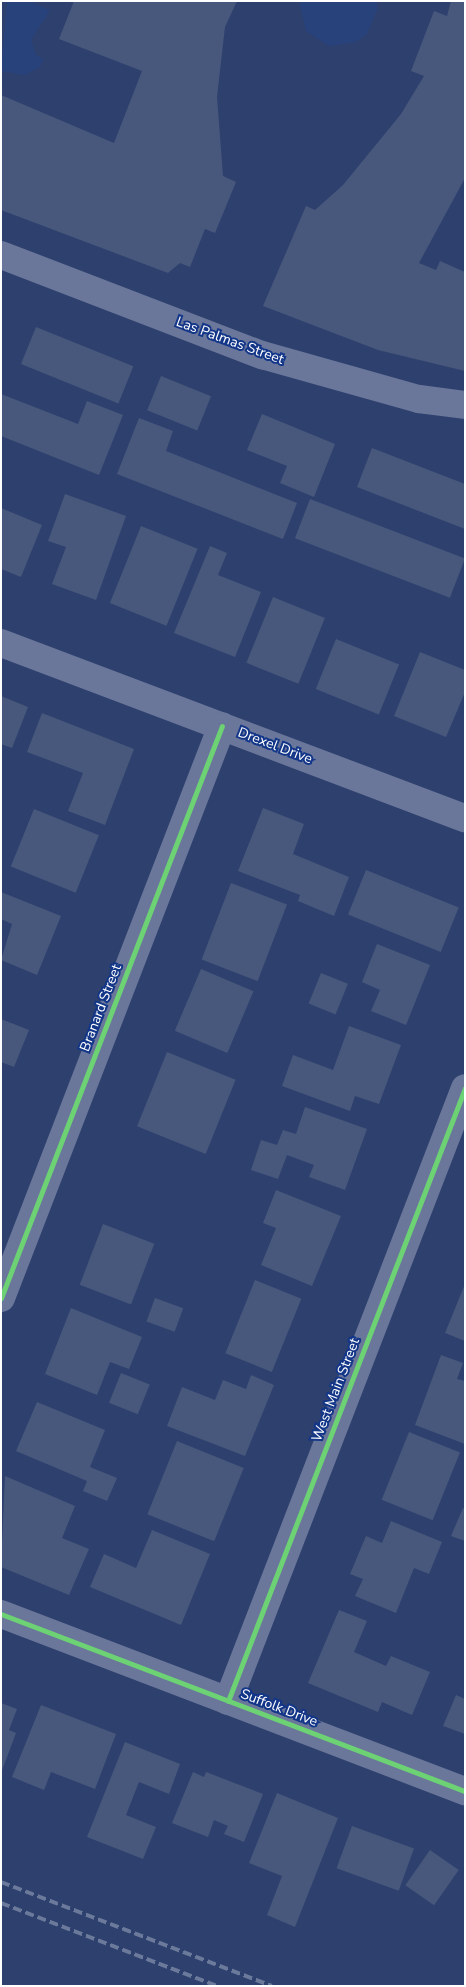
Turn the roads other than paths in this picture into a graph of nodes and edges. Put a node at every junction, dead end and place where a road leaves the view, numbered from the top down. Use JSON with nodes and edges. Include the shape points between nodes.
{"nodes":[{"id":1,"x":1,"y":255,"type":"edge"},
{"id":2,"x":465,"y":405,"type":"edge"},
{"id":3,"x":1,"y":643,"type":"edge"},
{"id":4,"x":222,"y":726,"type":"junction"},
{"id":5,"x":465,"y":818,"type":"edge"},
{"id":6,"x":465,"y":1088,"type":"edge"},
{"id":7,"x":1,"y":1298,"type":"edge"},
{"id":8,"x":1,"y":1614,"type":"edge"},
{"id":9,"x":228,"y":1701,"type":"junction"},
{"id":10,"x":465,"y":1791,"type":"edge"}],
"edges":[{"from":1,"to":2,"type":"street","name":"Las Palmas Street","via":[[262,356],[419,399]]},
{"from":3,"to":4,"type":"street","name":"Drexel Drive"},
{"from":4,"to":5,"type":"street","name":"Drexel Drive"},
{"from":4,"to":7,"type":"street","name":"Branard Street"},
{"from":6,"to":9,"type":"street","name":"West Main Street"},
{"from":8,"to":9,"type":"street","name":"Suffolk Drive"},
{"from":9,"to":10,"type":"street","name":"Suffolk Drive"}]}
